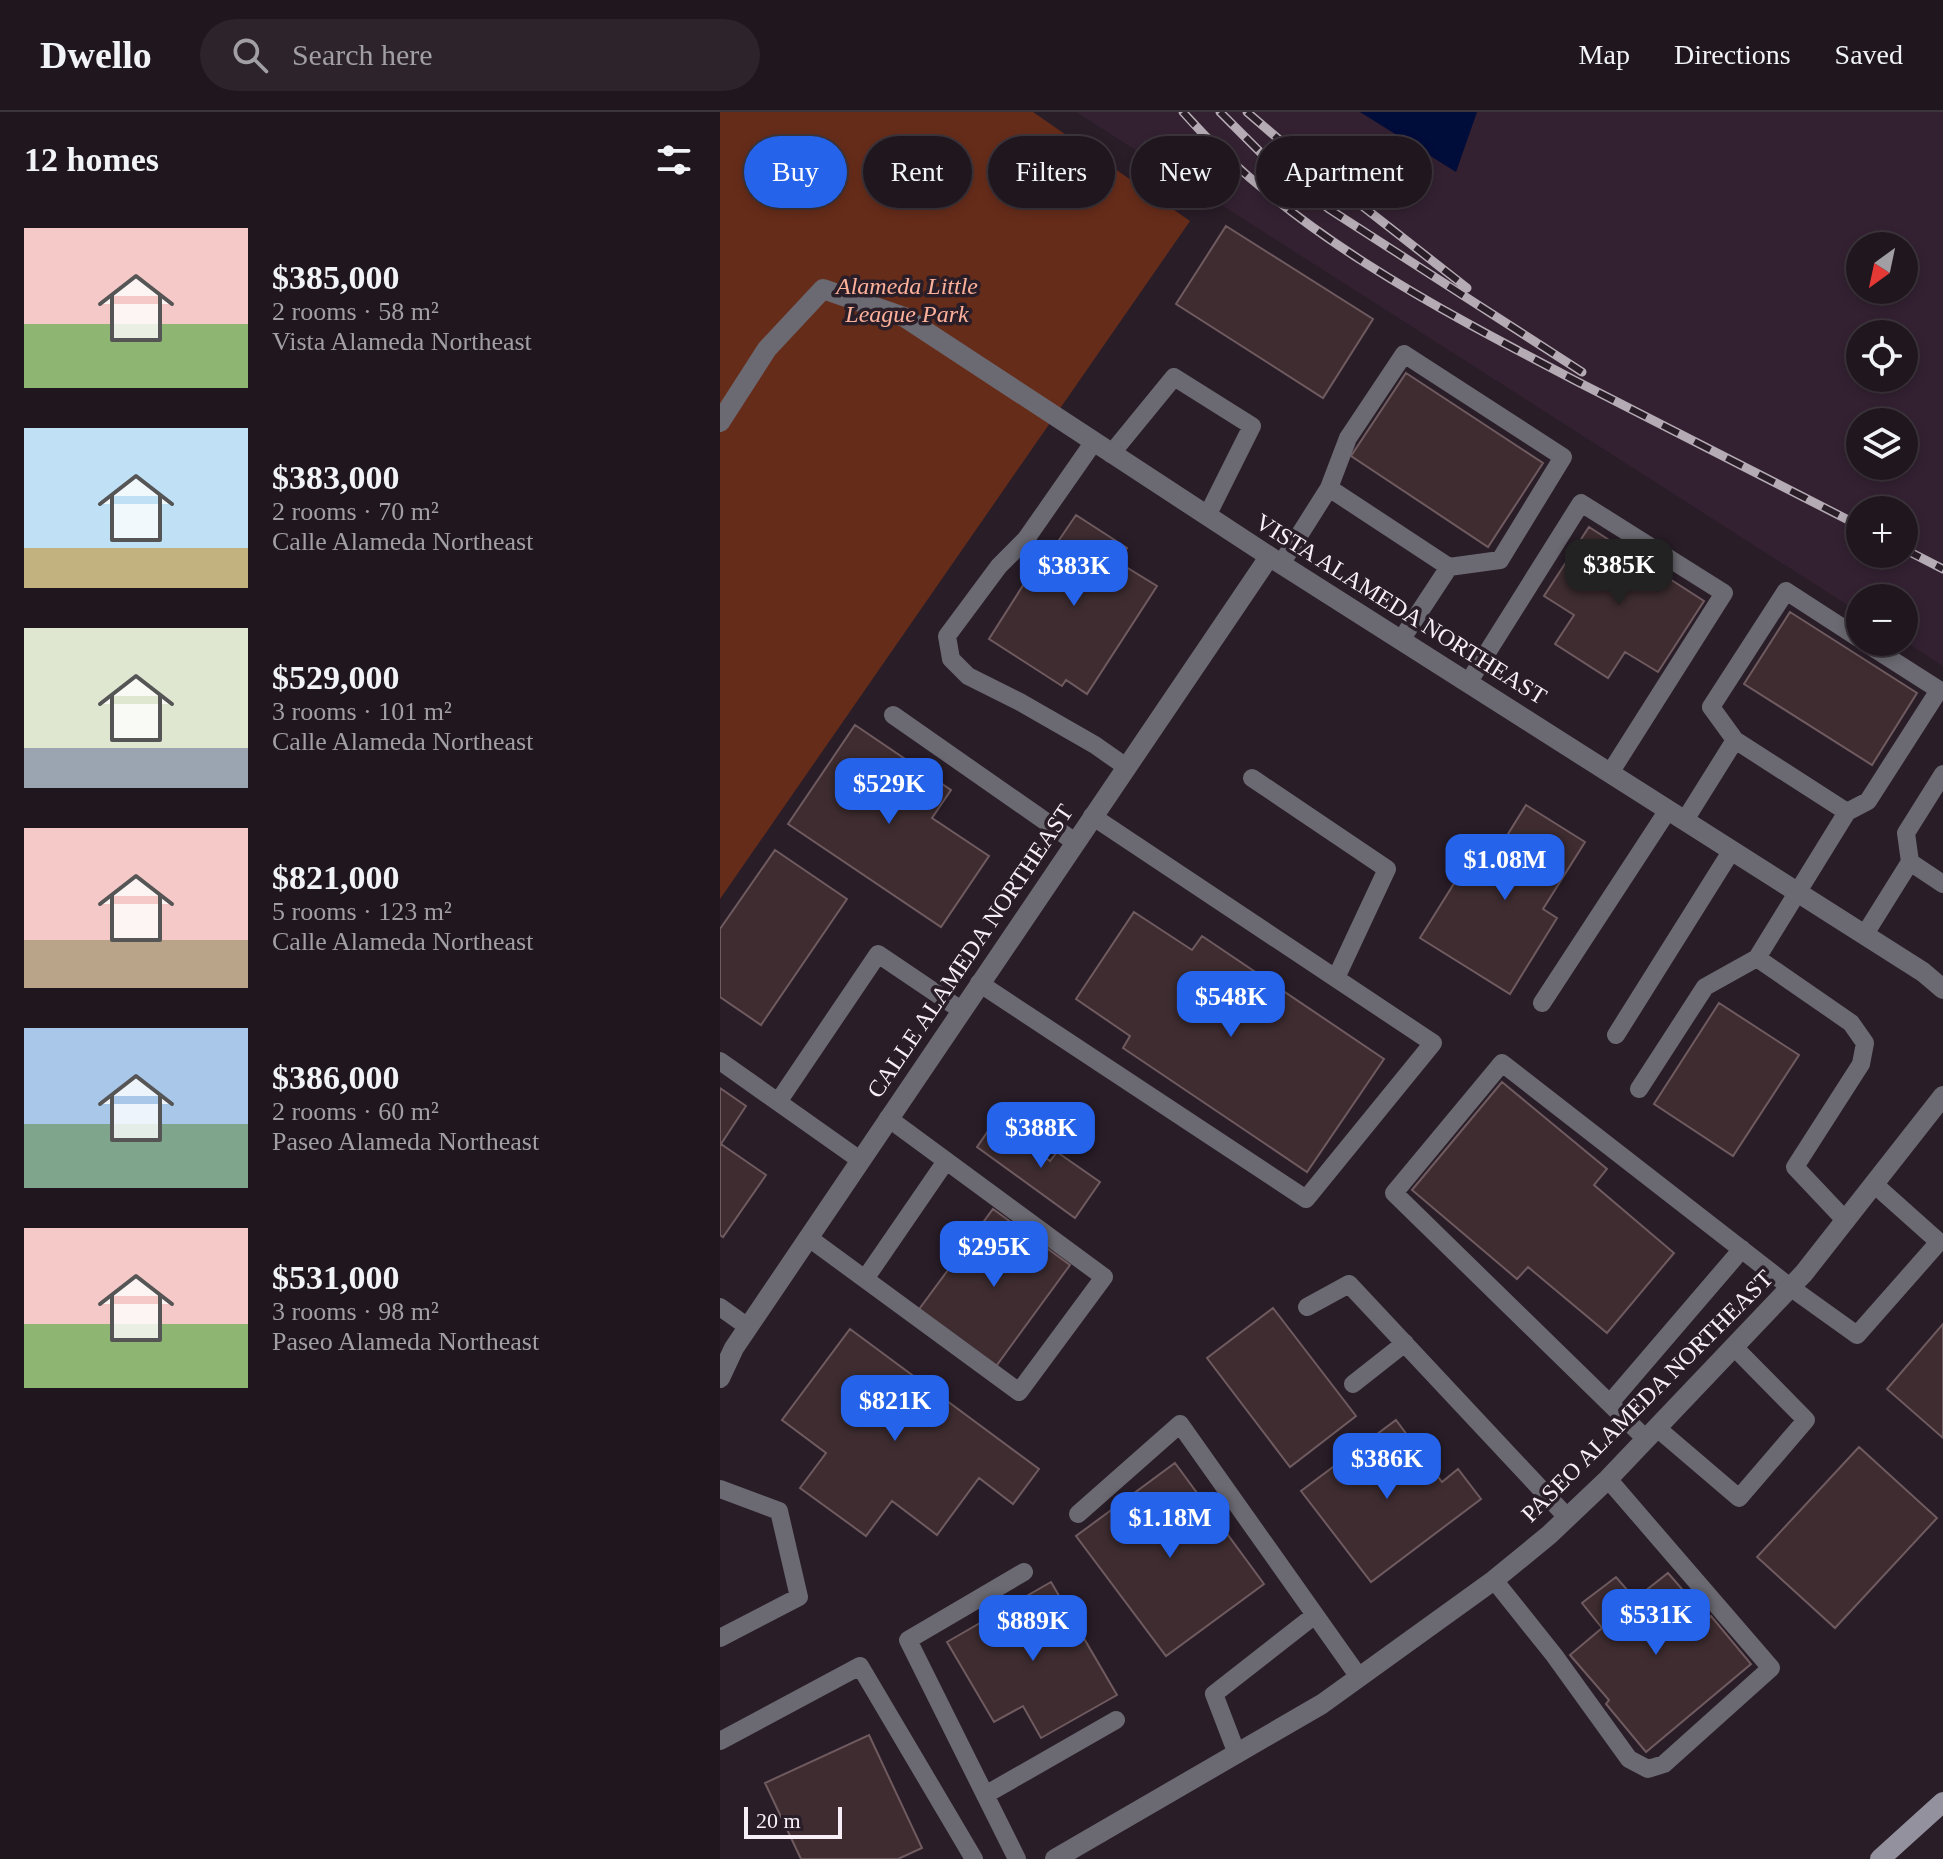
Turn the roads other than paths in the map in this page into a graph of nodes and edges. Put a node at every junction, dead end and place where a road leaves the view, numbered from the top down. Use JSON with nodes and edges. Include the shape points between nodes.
{"nodes":[{"id":1,"x":720,"y":422,"type":"edge"},
{"id":2,"x":1102,"y":449,"type":"junction"},
{"id":3,"x":1329,"y":488,"type":"junction"},
{"id":4,"x":1207,"y":516,"type":"junction"},
{"id":5,"x":1275,"y":560,"type":"junction"},
{"id":6,"x":1449,"y":567,"type":"junction"},
{"id":7,"x":1846,"y":630,"type":"edge"},
{"id":8,"x":1401,"y":640,"type":"junction"},
{"id":9,"x":1886,"y":656,"type":"edge"},
{"id":10,"x":1468,"y":683,"type":"junction"},
{"id":11,"x":893,"y":715,"type":"dead end"},
{"id":12,"x":1735,"y":740,"type":"junction"},
{"id":13,"x":1125,"y":766,"type":"junction"},
{"id":14,"x":1610,"y":773,"type":"junction"},
{"id":15,"x":1943,"y":774,"type":"edge"},
{"id":16,"x":1252,"y":778,"type":"dead end"},
{"id":17,"x":1847,"y":812,"type":"junction"},
{"id":18,"x":1676,"y":815,"type":"junction"},
{"id":19,"x":1092,"y":816,"type":"junction"},
{"id":20,"x":1075,"y":842,"type":"junction"},
{"id":21,"x":1732,"y":850,"type":"junction"},
{"id":22,"x":1910,"y":862,"type":"junction"},
{"id":23,"x":1943,"y":884,"type":"edge"},
{"id":24,"x":1797,"y":892,"type":"junction"},
{"id":25,"x":1865,"y":934,"type":"junction"},
{"id":26,"x":1757,"y":958,"type":"junction"},
{"id":27,"x":1336,"y":978,"type":"junction"},
{"id":28,"x":979,"y":983,"type":"junction"},
{"id":29,"x":1943,"y":989,"type":"edge"},
{"id":30,"x":1542,"y":1003,"type":"dead end"},
{"id":31,"x":961,"y":1010,"type":"junction"},
{"id":32,"x":1616,"y":1035,"type":"dead end"},
{"id":33,"x":720,"y":1061,"type":"edge"},
{"id":34,"x":1639,"y":1089,"type":"dead end"},
{"id":35,"x":1943,"y":1096,"type":"edge"},
{"id":36,"x":778,"y":1102,"type":"junction"},
{"id":37,"x":888,"y":1118,"type":"junction"},
{"id":38,"x":860,"y":1160,"type":"junction"},
{"id":39,"x":946,"y":1161,"type":"junction"},
{"id":40,"x":1874,"y":1184,"type":"junction"},
{"id":41,"x":1846,"y":1221,"type":"junction"},
{"id":42,"x":809,"y":1238,"type":"junction"},
{"id":43,"x":1941,"y":1242,"type":"edge"},
{"id":44,"x":1742,"y":1249,"type":"junction"},
{"id":45,"x":865,"y":1279,"type":"junction"},
{"id":46,"x":1790,"y":1287,"type":"junction"},
{"id":47,"x":720,"y":1307,"type":"edge"},
{"id":48,"x":1307,"y":1307,"type":"dead end"},
{"id":49,"x":748,"y":1327,"type":"junction"},
{"id":50,"x":1405,"y":1343,"type":"junction"},
{"id":51,"x":1734,"y":1347,"type":"junction"},
{"id":52,"x":720,"y":1378,"type":"edge"},
{"id":53,"x":1353,"y":1384,"type":"dead end"},
{"id":54,"x":1610,"y":1403,"type":"junction"},
{"id":55,"x":1651,"y":1434,"type":"junction"},
{"id":56,"x":1608,"y":1479,"type":"junction"},
{"id":57,"x":720,"y":1489,"type":"edge"},
{"id":58,"x":1078,"y":1514,"type":"dead end"},
{"id":59,"x":1567,"y":1517,"type":"junction"},
{"id":60,"x":1024,"y":1572,"type":"dead end"},
{"id":61,"x":1494,"y":1580,"type":"junction"},
{"id":62,"x":1315,"y":1615,"type":"junction"},
{"id":63,"x":720,"y":1638,"type":"edge"},
{"id":64,"x":1359,"y":1677,"type":"junction"},
{"id":65,"x":1116,"y":1720,"type":"dead end"},
{"id":66,"x":720,"y":1741,"type":"edge"},
{"id":67,"x":1237,"y":1754,"type":"junction"},
{"id":68,"x":985,"y":1795,"type":"junction"},
{"id":69,"x":1943,"y":1802,"type":"edge"},
{"id":70,"x":974,"y":1859,"type":"edge"},
{"id":71,"x":1017,"y":1859,"type":"edge"},
{"id":72,"x":1055,"y":1859,"type":"edge"},
{"id":73,"x":1880,"y":1859,"type":"edge"}],
"edges":[{"from":1,"to":2,"type":"street","name":"VISTA ALAMEDA NORTHEAST","via":[[767,349],[823,289],[904,317]]},
{"from":2,"to":4,"type":"street","name":"VISTA ALAMEDA NORTHEAST"},
{"from":2,"to":4,"type":"lane","via":[[1174,377],[1252,426]]},
{"from":2,"to":13,"type":"lane","via":[[999,566],[947,636],[951,659],[968,676]]},
{"from":3,"to":5,"type":"lane"},
{"from":3,"to":6,"type":"lane"},
{"from":3,"to":6,"type":"lane","via":[[1348,438],[1404,354],[1563,457],[1500,560]]},
{"from":4,"to":5,"type":"street","name":"VISTA ALAMEDA NORTHEAST"},
{"from":5,"to":8,"type":"street","name":"VISTA ALAMEDA NORTHEAST"},
{"from":5,"to":13,"type":"street","name":"CALLE ALAMEDA NORTHEAST"},
{"from":6,"to":8,"type":"lane"},
{"from":7,"to":12,"type":"lane","via":[[1786,591],[1711,707]]},
{"from":8,"to":10,"type":"street","name":"VISTA ALAMEDA NORTHEAST"},
{"from":9,"to":17,"type":"lane","via":[[1939,690],[1868,801]]},
{"from":10,"to":14,"type":"street","name":"VISTA ALAMEDA NORTHEAST"},
{"from":10,"to":14,"type":"lane","via":[[1581,503],[1724,593]]},
{"from":11,"to":20,"type":"lane"},
{"from":12,"to":17,"type":"lane"},
{"from":12,"to":18,"type":"lane"},
{"from":13,"to":19,"type":"street","name":"CALLE ALAMEDA NORTHEAST"},
{"from":14,"to":18,"type":"street","name":"VISTA ALAMEDA NORTHEAST"},
{"from":15,"to":22,"type":"lane","via":[[1906,833]]},
{"from":16,"to":27,"type":"lane","via":[[1387,869]]},
{"from":17,"to":24,"type":"lane"},
{"from":18,"to":21,"type":"street","name":"VISTA ALAMEDA NORTHEAST"},
{"from":18,"to":30,"type":"lane"},
{"from":19,"to":20,"type":"street","name":"CALLE ALAMEDA NORTHEAST"},
{"from":19,"to":27,"type":"lane"},
{"from":20,"to":28,"type":"street","name":"CALLE ALAMEDA NORTHEAST"},
{"from":21,"to":24,"type":"street","name":"VISTA ALAMEDA NORTHEAST"},
{"from":21,"to":32,"type":"lane"},
{"from":22,"to":23,"type":"lane"},
{"from":22,"to":25,"type":"lane"},
{"from":24,"to":25,"type":"street","name":"VISTA ALAMEDA NORTHEAST"},
{"from":24,"to":26,"type":"lane"},
{"from":25,"to":29,"type":"street","name":"VISTA ALAMEDA NORTHEAST"},
{"from":26,"to":34,"type":"lane","via":[[1705,987]]},
{"from":26,"to":41,"type":"lane","via":[[1851,1023],[1865,1043],[1861,1064],[1795,1167]]},
{"from":27,"to":28,"type":"lane","via":[[1433,1043],[1306,1199]]},
{"from":28,"to":31,"type":"street","name":"CALLE ALAMEDA NORTHEAST"},
{"from":31,"to":36,"type":"lane","via":[[878,954]]},
{"from":31,"to":37,"type":"street","name":"CALLE ALAMEDA NORTHEAST"},
{"from":33,"to":36,"type":"lane"},
{"from":35,"to":40,"type":"street","name":"PASEO ALAMEDA NORTHEAST"},
{"from":36,"to":38,"type":"lane"},
{"from":37,"to":38,"type":"street","name":"CALLE ALAMEDA NORTHEAST"},
{"from":37,"to":39,"type":"lane"},
{"from":38,"to":42,"type":"street","name":"CALLE ALAMEDA NORTHEAST"},
{"from":39,"to":45,"type":"lane"},
{"from":39,"to":45,"type":"lane","via":[[1104,1277],[1019,1392]]},
{"from":40,"to":41,"type":"street","name":"PASEO ALAMEDA NORTHEAST"},
{"from":40,"to":43,"type":"lane"},
{"from":41,"to":46,"type":"street","name":"PASEO ALAMEDA NORTHEAST"},
{"from":42,"to":45,"type":"lane"},
{"from":42,"to":49,"type":"street","name":"CALLE ALAMEDA NORTHEAST"},
{"from":43,"to":46,"type":"lane","via":[[1857,1335]]},
{"from":44,"to":46,"type":"lane"},
{"from":44,"to":54,"type":"lane"},
{"from":44,"to":54,"type":"lane","via":[[1502,1063],[1394,1193]]},
{"from":46,"to":51,"type":"street","name":"PASEO ALAMEDA NORTHEAST"},
{"from":47,"to":49,"type":"lane"},
{"from":48,"to":50,"type":"lane","via":[[1349,1284]]},
{"from":49,"to":52,"type":"street","name":"CALLE ALAMEDA NORTHEAST"},
{"from":50,"to":53,"type":"lane"},
{"from":50,"to":59,"type":"lane"},
{"from":51,"to":55,"type":"street","name":"PASEO ALAMEDA NORTHEAST"},
{"from":51,"to":55,"type":"lane","via":[[1806,1420],[1739,1498]]},
{"from":54,"to":55,"type":"lane"},
{"from":55,"to":56,"type":"street","name":"PASEO ALAMEDA NORTHEAST"},
{"from":56,"to":59,"type":"street","name":"PASEO ALAMEDA NORTHEAST"},
{"from":56,"to":61,"type":"lane","via":[[1771,1668],[1688,1743],[1664,1764],[1648,1769],[1629,1759]]},
{"from":57,"to":63,"type":"lane","via":[[779,1511],[799,1597]]},
{"from":58,"to":62,"type":"lane","via":[[1180,1424]]},
{"from":59,"to":61,"type":"street","name":"PASEO ALAMEDA NORTHEAST"},
{"from":60,"to":68,"type":"lane","via":[[908,1640]]},
{"from":61,"to":64,"type":"street","name":"PASEO ALAMEDA NORTHEAST"},
{"from":62,"to":64,"type":"lane"},
{"from":62,"to":67,"type":"lane","via":[[1214,1694]]},
{"from":64,"to":67,"type":"street","name":"PASEO ALAMEDA NORTHEAST"},
{"from":65,"to":68,"type":"lane"},
{"from":66,"to":70,"type":"lane","via":[[860,1666]]},
{"from":67,"to":72,"type":"street","name":"PASEO ALAMEDA NORTHEAST"},
{"from":68,"to":71,"type":"lane"},
{"from":69,"to":73,"type":"street"}]}
